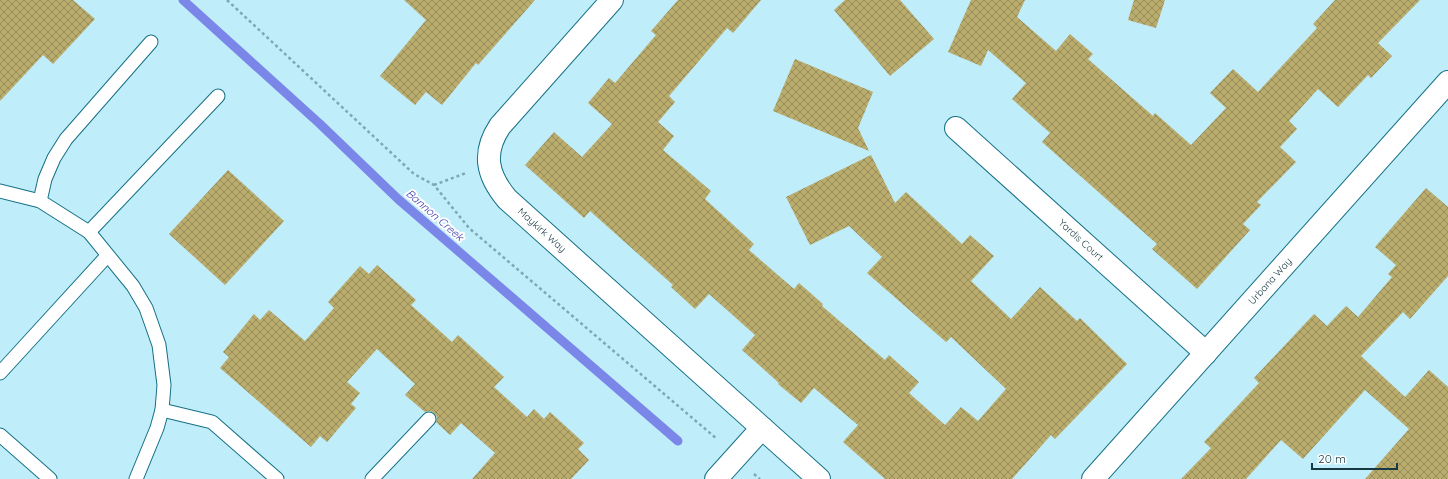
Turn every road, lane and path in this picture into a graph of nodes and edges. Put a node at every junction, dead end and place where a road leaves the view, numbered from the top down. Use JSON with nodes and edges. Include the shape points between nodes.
{"nodes":[{"id":1,"x":227,"y":0,"type":"edge"},
{"id":2,"x":612,"y":0,"type":"edge"},
{"id":3,"x":151,"y":42,"type":"dead end"},
{"id":4,"x":1448,"y":82,"type":"edge"},
{"id":5,"x":218,"y":96,"type":"dead end"},
{"id":6,"x":956,"y":128,"type":"dead end"},
{"id":7,"x":489,"y":165,"type":"junction"},
{"id":8,"x":434,"y":184,"type":"junction"},
{"id":9,"x":0,"y":191,"type":"edge"},
{"id":10,"x":40,"y":201,"type":"junction"},
{"id":11,"x":89,"y":232,"type":"junction"},
{"id":12,"x":107,"y":256,"type":"junction"},
{"id":13,"x":1206,"y":353,"type":"junction"},
{"id":14,"x":0,"y":374,"type":"edge"},
{"id":15,"x":162,"y":410,"type":"junction"},
{"id":16,"x":429,"y":419,"type":"dead end"},
{"id":17,"x":762,"y":428,"type":"junction"},
{"id":18,"x":0,"y":435,"type":"edge"},
{"id":19,"x":738,"y":455,"type":"junction"},
{"id":20,"x":50,"y":479,"type":"edge"},
{"id":21,"x":136,"y":479,"type":"edge"},
{"id":22,"x":277,"y":479,"type":"edge"},
{"id":23,"x":372,"y":479,"type":"edge"},
{"id":24,"x":716,"y":479,"type":"edge"},
{"id":25,"x":819,"y":479,"type":"edge"},
{"id":26,"x":1093,"y":479,"type":"edge"}],
"edges":[{"from":1,"to":8,"type":"path","via":[[414,174]]},
{"from":2,"to":7,"type":"street","name":"Maykirk Way","via":[[500,126],[493,136]]},
{"from":3,"to":10,"type":"lane","via":[[66,139],[54,158]]},
{"from":4,"to":13,"type":"street","name":"Urbana Way"},
{"from":5,"to":11,"type":"lane"},
{"from":6,"to":13,"type":"street","name":"Yardis Court"},
{"from":7,"to":8,"type":"path"},
{"from":7,"to":17,"type":"street","name":"Maykirk Way","via":[[495,184],[507,199]]},
{"from":8,"to":19,"type":"path","via":[[469,228],[687,415]]},
{"from":9,"to":10,"type":"lane"},
{"from":10,"to":11,"type":"lane"},
{"from":11,"to":12,"type":"lane"},
{"from":12,"to":14,"type":"lane"},
{"from":12,"to":15,"type":"lane","via":[[133,286],[146,308],[157,338],[164,385]]},
{"from":13,"to":26,"type":"street","name":"Urbana Way"},
{"from":15,"to":21,"type":"lane"},
{"from":15,"to":22,"type":"lane","via":[[212,422]]},
{"from":16,"to":23,"type":"lane"},
{"from":17,"to":19,"type":"street"},
{"from":17,"to":25,"type":"street"},
{"from":18,"to":20,"type":"lane"},
{"from":19,"to":24,"type":"street"}]}
